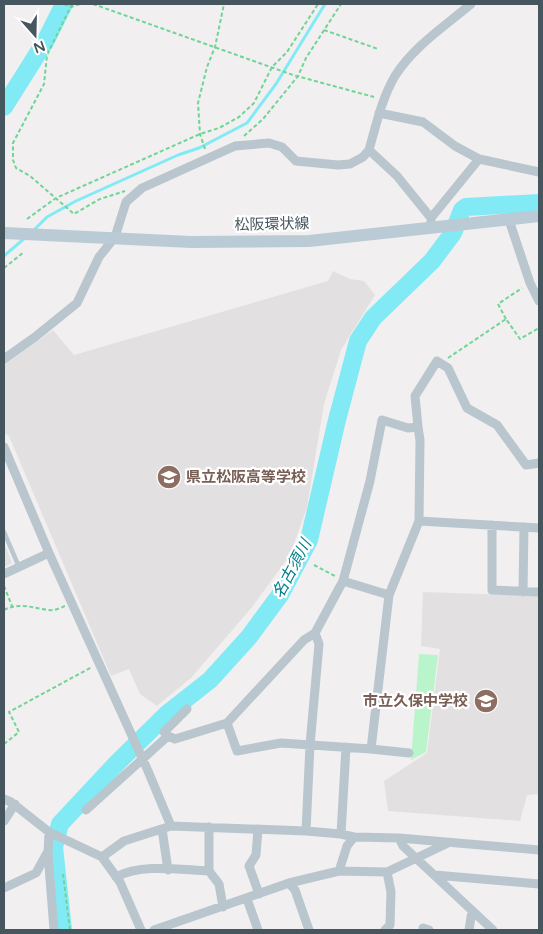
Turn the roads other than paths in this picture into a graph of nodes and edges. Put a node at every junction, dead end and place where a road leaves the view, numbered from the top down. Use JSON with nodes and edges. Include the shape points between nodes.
{"nodes":[{"id":1,"x":471,"y":4,"type":"edge"},
{"id":2,"x":379,"y":113,"type":"junction"},
{"id":3,"x":369,"y":150,"type":"junction"},
{"id":4,"x":479,"y":159,"type":"junction"},
{"id":5,"x":539,"y":172,"type":"edge"},
{"id":6,"x":539,"y":216,"type":"edge"},
{"id":7,"x":509,"y":220,"type":"junction"},
{"id":8,"x":434,"y":224,"type":"junction"},
{"id":9,"x":4,"y":233,"type":"edge"},
{"id":10,"x":115,"y":237,"type":"junction"},
{"id":11,"x":539,"y":301,"type":"edge"},
{"id":12,"x":4,"y":359,"type":"edge"},
{"id":13,"x":418,"y":427,"type":"junction"},
{"id":14,"x":4,"y":447,"type":"edge"},
{"id":15,"x":539,"y":463,"type":"edge"},
{"id":16,"x":419,"y":521,"type":"junction"},
{"id":17,"x":492,"y":525,"type":"junction"},
{"id":18,"x":524,"y":527,"type":"junction"},
{"id":19,"x":539,"y":528,"type":"edge"},
{"id":20,"x":4,"y":532,"type":"edge"},
{"id":21,"x":49,"y":553,"type":"junction"},
{"id":22,"x":19,"y":567,"type":"junction"},
{"id":23,"x":4,"y":574,"type":"edge"},
{"id":24,"x":343,"y":581,"type":"junction"},
{"id":25,"x":523,"y":592,"type":"junction"},
{"id":26,"x":539,"y":592,"type":"edge"},
{"id":27,"x":389,"y":595,"type":"junction"},
{"id":28,"x":315,"y":633,"type":"junction"},
{"id":29,"x":187,"y":709,"type":"dead end"},
{"id":30,"x":227,"y":723,"type":"junction"},
{"id":31,"x":168,"y":736,"type":"junction"},
{"id":32,"x":310,"y":745,"type":"junction"},
{"id":33,"x":346,"y":747,"type":"junction"},
{"id":34,"x":371,"y":749,"type":"junction"},
{"id":35,"x":409,"y":753,"type":"dead end"},
{"id":36,"x":142,"y":759,"type":"junction"},
{"id":37,"x":4,"y":799,"type":"edge"},
{"id":38,"x":15,"y":804,"type":"junction"},
{"id":39,"x":86,"y":810,"type":"dead end"},
{"id":40,"x":4,"y":821,"type":"edge"},
{"id":41,"x":209,"y":827,"type":"junction"},
{"id":42,"x":166,"y":828,"type":"junction"},
{"id":43,"x":258,"y":829,"type":"junction"},
{"id":44,"x":306,"y":831,"type":"junction"},
{"id":45,"x":49,"y":832,"type":"junction"},
{"id":46,"x":341,"y":834,"type":"junction"},
{"id":47,"x":354,"y":837,"type":"junction"},
{"id":48,"x":399,"y":838,"type":"junction"},
{"id":49,"x":449,"y":842,"type":"junction"},
{"id":50,"x":539,"y":850,"type":"edge"},
{"id":51,"x":48,"y":853,"type":"junction"},
{"id":52,"x":102,"y":857,"type":"junction"},
{"id":53,"x":417,"y":858,"type":"junction"},
{"id":54,"x":168,"y":870,"type":"junction"},
{"id":55,"x":340,"y":871,"type":"junction"},
{"id":56,"x":209,"y":872,"type":"junction"},
{"id":57,"x":387,"y":872,"type":"junction"},
{"id":58,"x":435,"y":875,"type":"junction"},
{"id":59,"x":116,"y":877,"type":"junction"},
{"id":60,"x":290,"y":883,"type":"junction"},
{"id":61,"x":539,"y":884,"type":"edge"},
{"id":62,"x":4,"y":888,"type":"edge"},
{"id":63,"x":259,"y":894,"type":"junction"},
{"id":64,"x":247,"y":898,"type":"junction"},
{"id":65,"x":223,"y":907,"type":"junction"},
{"id":66,"x":472,"y":911,"type":"junction"},
{"id":67,"x":54,"y":930,"type":"edge"},
{"id":68,"x":141,"y":930,"type":"edge"},
{"id":69,"x":154,"y":930,"type":"edge"},
{"id":70,"x":258,"y":930,"type":"edge"},
{"id":71,"x":309,"y":930,"type":"edge"},
{"id":72,"x":385,"y":930,"type":"edge"},
{"id":73,"x":423,"y":930,"type":"edge"},
{"id":74,"x":429,"y":930,"type":"edge"},
{"id":75,"x":469,"y":930,"type":"edge"},
{"id":76,"x":493,"y":930,"type":"edge"}],
"edges":[{"from":1,"to":2,"type":"street","via":[[418,49],[396,76]]},
{"from":2,"to":3,"type":"street"},
{"from":2,"to":4,"type":"street","via":[[423,122]]},
{"from":3,"to":8,"type":"street","via":[[397,176]]},
{"from":3,"to":10,"type":"street","via":[[350,164],[338,165],[296,161],[282,147],[269,143],[235,146],[142,188],[126,202]]},
{"from":4,"to":5,"type":"street"},
{"from":4,"to":8,"type":"street"},
{"from":6,"to":7,"type":"main road","name":"松阪環状線"},
{"from":7,"to":8,"type":"main road","name":"松阪環状線"},
{"from":7,"to":11,"type":"street"},
{"from":8,"to":10,"type":"main road","name":"松阪環状線","via":[[309,241],[191,242]]},
{"from":9,"to":10,"type":"main road","name":"松阪環状線"},
{"from":10,"to":12,"type":"street","via":[[100,257],[77,303]]},
{"from":13,"to":15,"type":"street","via":[[415,396],[437,361],[448,368],[467,408],[497,425],[526,465]]},
{"from":13,"to":16,"type":"street"},
{"from":13,"to":24,"type":"street","via":[[408,428],[382,420],[370,481]]},
{"from":14,"to":21,"type":"street"},
{"from":16,"to":17,"type":"street"},
{"from":16,"to":27,"type":"street"},
{"from":17,"to":18,"type":"street"},
{"from":17,"to":25,"type":"street","via":[[492,590]]},
{"from":18,"to":19,"type":"street"},
{"from":18,"to":25,"type":"street"},
{"from":20,"to":22,"type":"lane"},
{"from":21,"to":22,"type":"street"},
{"from":21,"to":36,"type":"street"},
{"from":22,"to":23,"type":"street"},
{"from":24,"to":27,"type":"street"},
{"from":24,"to":28,"type":"street"},
{"from":25,"to":26,"type":"street"},
{"from":27,"to":34,"type":"street"},
{"from":28,"to":30,"type":"street","via":[[304,640]]},
{"from":28,"to":32,"type":"street","via":[[319,644]]},
{"from":29,"to":31,"type":"street","via":[[164,732]]},
{"from":30,"to":31,"type":"street","via":[[175,739]]},
{"from":30,"to":32,"type":"street","via":[[237,751],[281,743]]},
{"from":31,"to":36,"type":"street"},
{"from":32,"to":33,"type":"street"},
{"from":32,"to":44,"type":"street"},
{"from":33,"to":34,"type":"street"},
{"from":33,"to":46,"type":"street"},
{"from":34,"to":35,"type":"street"},
{"from":36,"to":39,"type":"street"},
{"from":36,"to":42,"type":"street"},
{"from":37,"to":38,"type":"street"},
{"from":38,"to":40,"type":"street"},
{"from":38,"to":45,"type":"street"},
{"from":41,"to":42,"type":"street"},
{"from":41,"to":43,"type":"street"},
{"from":41,"to":56,"type":"street"},
{"from":42,"to":52,"type":"street","via":[[124,841]]},
{"from":42,"to":54,"type":"street"},
{"from":43,"to":44,"type":"street"},
{"from":43,"to":63,"type":"street","via":[[256,855],[250,866]]},
{"from":44,"to":46,"type":"street"},
{"from":45,"to":51,"type":"street"},
{"from":45,"to":52,"type":"street"},
{"from":46,"to":47,"type":"street"},
{"from":47,"to":48,"type":"street"},
{"from":47,"to":55,"type":"street","via":[[347,846]]},
{"from":48,"to":49,"type":"street"},
{"from":48,"to":53,"type":"street","via":[[402,846]]},
{"from":49,"to":50,"type":"street"},
{"from":49,"to":53,"type":"street"},
{"from":51,"to":62,"type":"street","via":[[36,873]]},
{"from":51,"to":67,"type":"street"},
{"from":52,"to":59,"type":"street"},
{"from":53,"to":57,"type":"street"},
{"from":53,"to":58,"type":"street"},
{"from":54,"to":56,"type":"street"},
{"from":54,"to":59,"type":"street"},
{"from":55,"to":57,"type":"street"},
{"from":55,"to":60,"type":"street"},
{"from":56,"to":65,"type":"street","via":[[219,884]]},
{"from":57,"to":72,"type":"street","via":[[391,892],[390,925]]},
{"from":58,"to":61,"type":"street"},
{"from":58,"to":66,"type":"street"},
{"from":59,"to":68,"type":"street"},
{"from":60,"to":63,"type":"street"},
{"from":60,"to":71,"type":"street"},
{"from":63,"to":64,"type":"street"},
{"from":64,"to":65,"type":"street"},
{"from":64,"to":70,"type":"street"},
{"from":65,"to":69,"type":"street"},
{"from":66,"to":75,"type":"street"},
{"from":66,"to":76,"type":"street"},
{"from":73,"to":74,"type":"street"}]}
